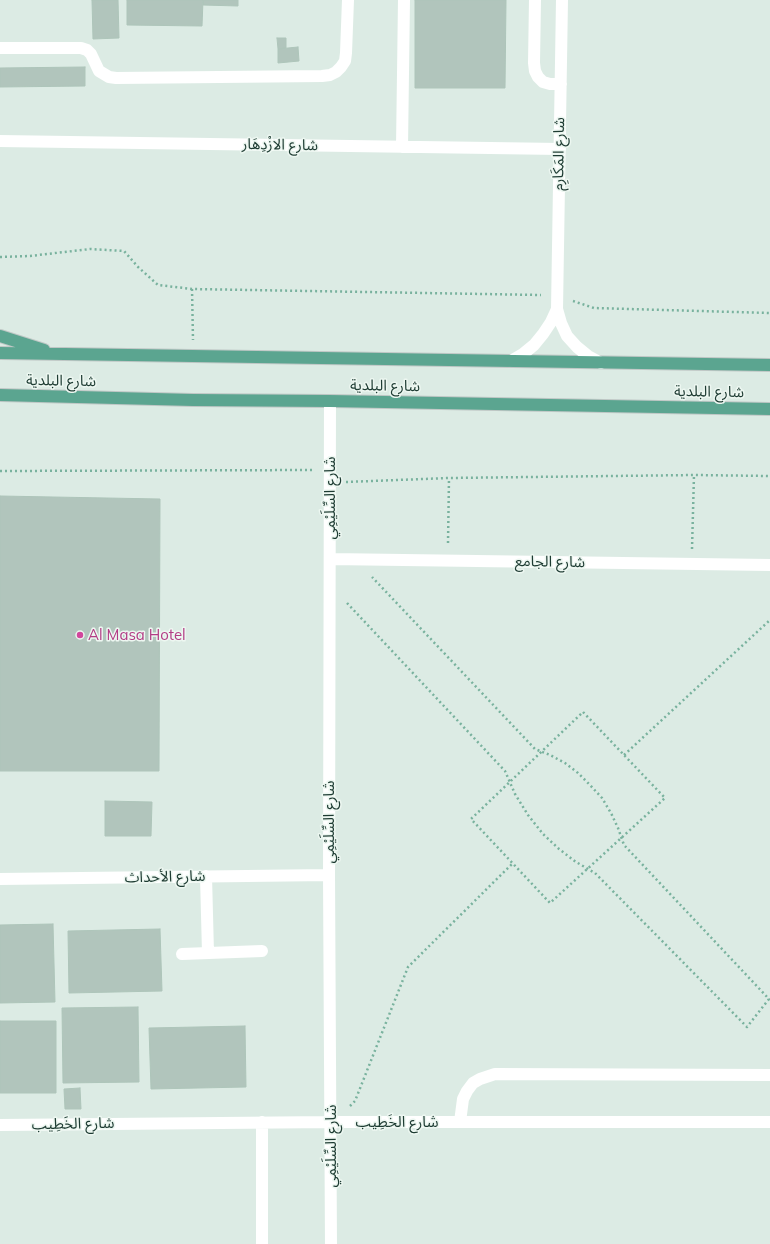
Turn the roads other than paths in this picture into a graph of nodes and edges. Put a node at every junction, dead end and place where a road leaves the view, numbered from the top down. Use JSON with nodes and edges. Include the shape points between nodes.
{"nodes":[{"id":1,"x":348,"y":0,"type":"edge"},
{"id":2,"x":404,"y":0,"type":"edge"},
{"id":3,"x":535,"y":0,"type":"edge"},
{"id":4,"x":562,"y":0,"type":"edge"},
{"id":5,"x":0,"y":48,"type":"edge"},
{"id":6,"x":561,"y":84,"type":"junction"},
{"id":7,"x":0,"y":141,"type":"edge"},
{"id":8,"x":402,"y":147,"type":"junction"},
{"id":9,"x":560,"y":149,"type":"junction"},
{"id":10,"x":557,"y":309,"type":"junction"},
{"id":11,"x":0,"y":336,"type":"edge"},
{"id":12,"x":0,"y":353,"type":"edge"},
{"id":13,"x":57,"y":354,"type":"junction"},
{"id":14,"x":511,"y":361,"type":"junction"},
{"id":15,"x":601,"y":362,"type":"junction"},
{"id":16,"x":770,"y":365,"type":"edge"},
{"id":17,"x":0,"y":395,"type":"edge"},
{"id":18,"x":330,"y":401,"type":"junction"},
{"id":19,"x":770,"y":409,"type":"edge"},
{"id":20,"x":330,"y":559,"type":"junction"},
{"id":21,"x":770,"y":565,"type":"edge"},
{"id":22,"x":329,"y":875,"type":"junction"},
{"id":23,"x":206,"y":876,"type":"junction"},
{"id":24,"x":0,"y":879,"type":"edge"},
{"id":25,"x":262,"y":951,"type":"dead end"},
{"id":26,"x":208,"y":953,"type":"junction"},
{"id":27,"x":182,"y":954,"type":"dead end"},
{"id":28,"x":770,"y":1075,"type":"edge"},
{"id":29,"x":262,"y":1122,"type":"junction"},
{"id":30,"x":331,"y":1122,"type":"junction"},
{"id":31,"x":460,"y":1122,"type":"junction"},
{"id":32,"x":770,"y":1122,"type":"edge"},
{"id":33,"x":0,"y":1125,"type":"edge"},
{"id":34,"x":262,"y":1244,"type":"edge"},
{"id":35,"x":331,"y":1244,"type":"edge"}],
"edges":[{"from":1,"to":5,"type":"street","via":[[345,61],[330,75],[116,78],[99,71],[91,54],[81,48]]},
{"from":2,"to":8,"type":"street"},
{"from":3,"to":6,"type":"street","via":[[536,71],[543,82]]},
{"from":4,"to":6,"type":"street","name":"شارع المَكَارِم"},
{"from":6,"to":9,"type":"street","name":"شارع المَكَارِم"},
{"from":7,"to":8,"type":"street","name":"شارع الازْدِهَار"},
{"from":8,"to":9,"type":"street","name":"شارع الازْدِهَار"},
{"from":9,"to":10,"type":"street","name":"شارع المَكَارِم"},
{"from":10,"to":14,"type":"street","name":"شارع المَكَارِم","via":[[534,345]]},
{"from":10,"to":15,"type":"street","name":"شارع المَكَارِم","via":[[567,336],[588,356]]},
{"from":11,"to":13,"type":"main road"},
{"from":12,"to":13,"type":"main road","name":"شارع البلدية"},
{"from":13,"to":14,"type":"main road","name":"شارع البلدية"},
{"from":14,"to":15,"type":"main road","name":"شارع البلدية"},
{"from":15,"to":16,"type":"main road","name":"شارع البلدية"},
{"from":17,"to":18,"type":"main road","name":"شارع البلدية"},
{"from":18,"to":19,"type":"main road","name":"شارع البلدية"},
{"from":18,"to":20,"type":"street","name":"شارع السِّلَيْمِي"},
{"from":20,"to":21,"type":"street","name":"شارع الجامع"},
{"from":20,"to":22,"type":"street","name":"شارع السِّلَيْمِي"},
{"from":22,"to":23,"type":"street","name":"شارع الأحداث"},
{"from":22,"to":30,"type":"street","name":"شارع السِّلَيْمِي"},
{"from":23,"to":24,"type":"street","name":"شارع الأحداث"},
{"from":23,"to":26,"type":"street"},
{"from":25,"to":26,"type":"street"},
{"from":26,"to":27,"type":"street"},
{"from":28,"to":31,"type":"street","via":[[495,1074],[473,1083],[463,1099]]},
{"from":29,"to":30,"type":"street","name":"شارع الخَطِيب"},
{"from":29,"to":33,"type":"street","name":"شارع الخَطِيب"},
{"from":29,"to":34,"type":"street"},
{"from":30,"to":31,"type":"street","name":"شارع الخَطِيب"},
{"from":30,"to":35,"type":"street","name":"شارع السِّلَيْمِي"},
{"from":31,"to":32,"type":"street","name":"شارع الخَطِيب"}]}
